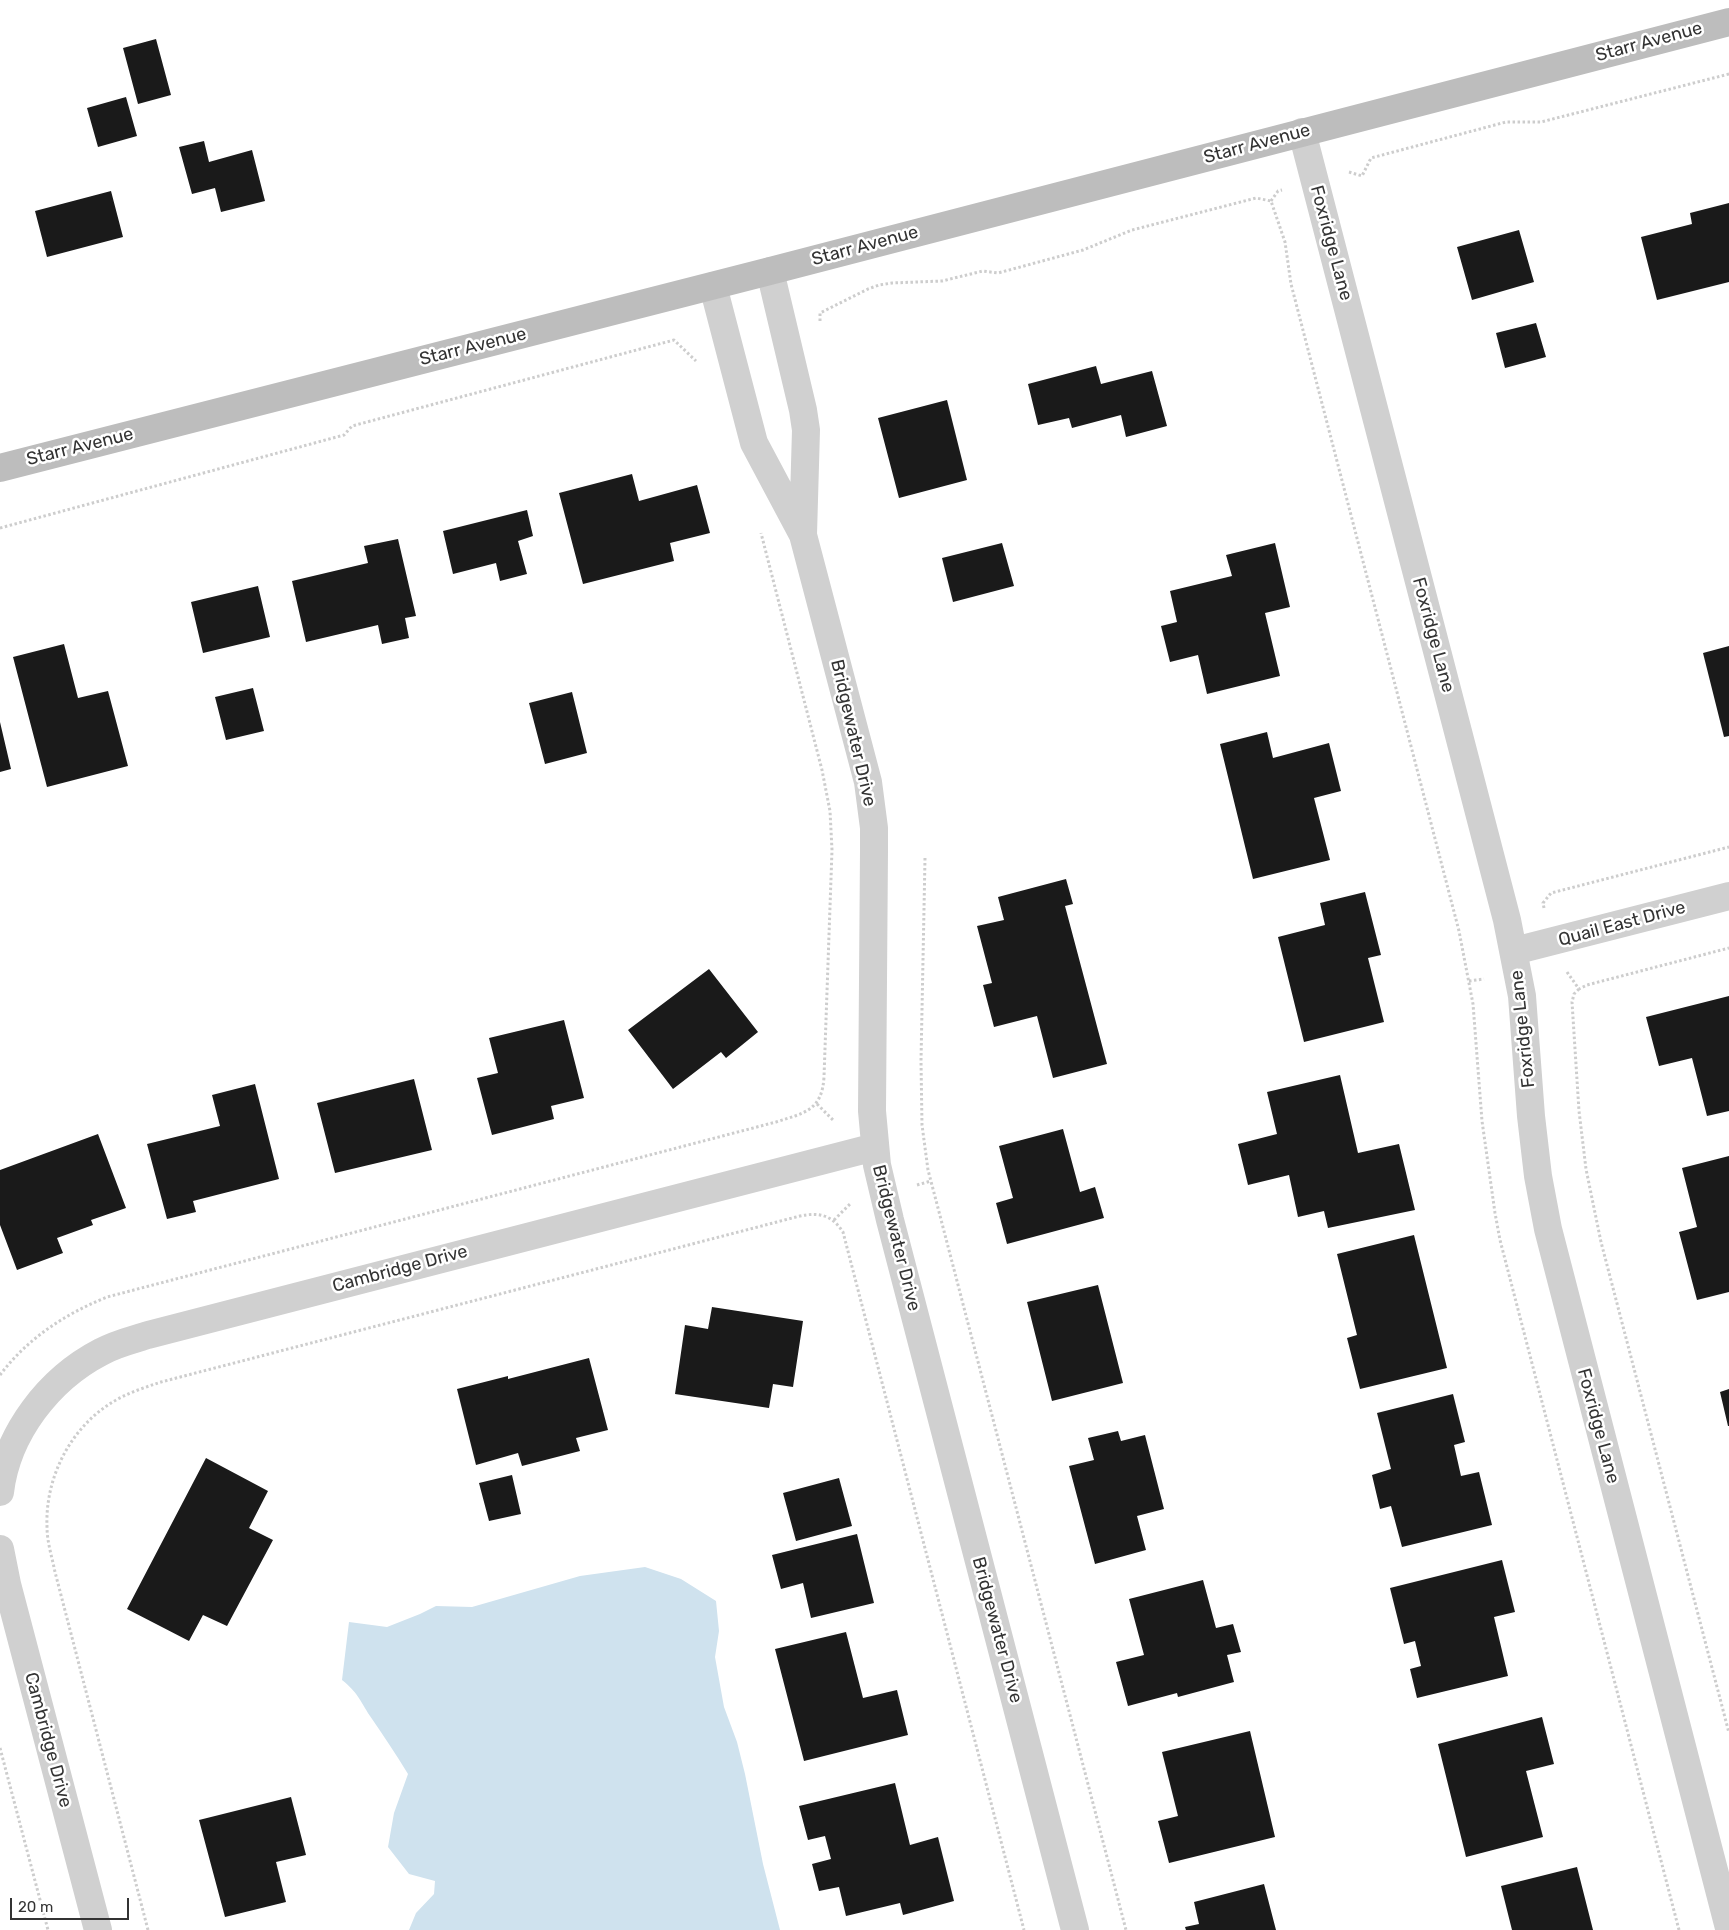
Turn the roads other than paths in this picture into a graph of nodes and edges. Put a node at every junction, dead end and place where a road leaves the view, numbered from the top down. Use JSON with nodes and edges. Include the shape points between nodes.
{"nodes":[{"id":1,"x":1729,"y":22,"type":"edge"},
{"id":2,"x":1302,"y":132,"type":"junction"},
{"id":3,"x":770,"y":271,"type":"junction"},
{"id":4,"x":713,"y":286,"type":"junction"},
{"id":5,"x":0,"y":468,"type":"edge"},
{"id":6,"x":803,"y":535,"type":"junction"},
{"id":7,"x":1729,"y":896,"type":"edge"},
{"id":8,"x":1514,"y":951,"type":"junction"},
{"id":9,"x":875,"y":1147,"type":"junction"},
{"id":10,"x":0,"y":1492,"type":"edge"},
{"id":11,"x":0,"y":1549,"type":"edge"},
{"id":12,"x":1729,"y":1928,"type":"edge"},
{"id":13,"x":98,"y":1930,"type":"edge"},
{"id":14,"x":1075,"y":1930,"type":"edge"}],
"edges":[{"from":1,"to":2,"type":"street","name":"Starr Avenue"},
{"from":2,"to":3,"type":"street","name":"Starr Avenue"},
{"from":2,"to":8,"type":"street","name":"Foxridge Lane"},
{"from":3,"to":4,"type":"street","name":"Starr Avenue"},
{"from":3,"to":6,"type":"street","name":"Bridgewater Drive","via":[[806,430]]},
{"from":4,"to":5,"type":"street","name":"Starr Avenue"},
{"from":4,"to":6,"type":"street","name":"Bridgewater Drive","via":[[754,443]]},
{"from":6,"to":9,"type":"street","name":"Bridgewater Drive","via":[[863,760],[872,806],[872,1111]]},
{"from":7,"to":8,"type":"street","name":"Quail East Drive"},
{"from":8,"to":12,"type":"street","name":"Foxridge Lane","via":[[1525,1027],[1538,1176],[1548,1229]]},
{"from":9,"to":10,"type":"street","name":"Cambridge Drive","via":[[148,1335],[102,1351],[80,1364],[45,1395],[21,1430],[6,1464]]},
{"from":9,"to":14,"type":"street","name":"Bridgewater Drive","via":[[890,1220]]},
{"from":11,"to":13,"type":"street","name":"Cambridge Drive"}]}
